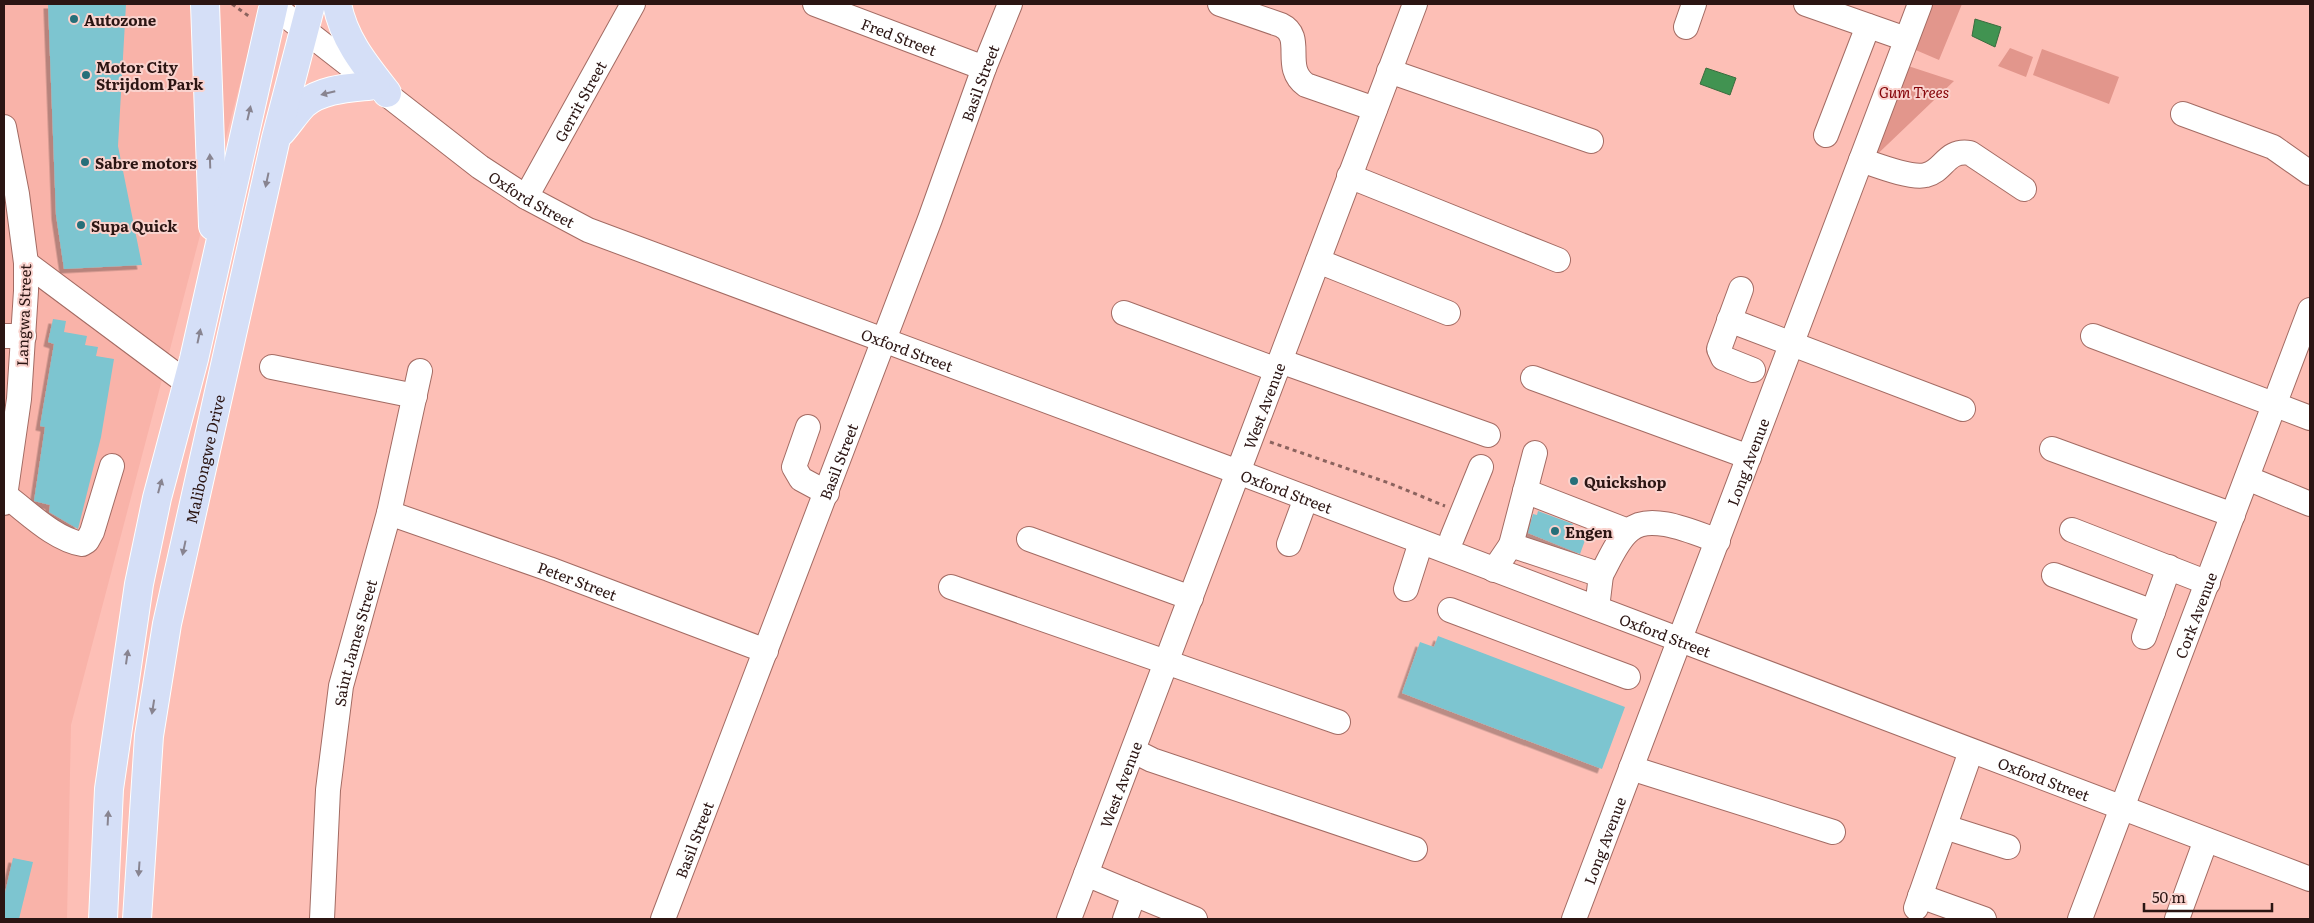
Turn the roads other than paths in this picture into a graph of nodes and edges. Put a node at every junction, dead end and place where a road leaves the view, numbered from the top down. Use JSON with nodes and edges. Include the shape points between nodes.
{"nodes":[{"id":1,"x":205,"y":4,"type":"edge"},
{"id":2,"x":311,"y":4,"type":"edge"},
{"id":3,"x":337,"y":4,"type":"edge"},
{"id":4,"x":633,"y":4,"type":"edge"},
{"id":5,"x":815,"y":4,"type":"edge"},
{"id":6,"x":1010,"y":4,"type":"edge"},
{"id":7,"x":1220,"y":4,"type":"edge"},
{"id":8,"x":1415,"y":4,"type":"edge"},
{"id":9,"x":1694,"y":4,"type":"edge"},
{"id":10,"x":1806,"y":4,"type":"edge"},
{"id":11,"x":1920,"y":4,"type":"edge"},
{"id":12,"x":267,"y":8,"type":"edge"},
{"id":13,"x":1868,"y":26,"type":"junction"},
{"id":14,"x":1686,"y":27,"type":"dead end"},
{"id":15,"x":304,"y":31,"type":"junction"},
{"id":16,"x":1906,"y":39,"type":"junction"},
{"id":17,"x":984,"y":68,"type":"junction"},
{"id":18,"x":1389,"y":71,"type":"junction"},
{"id":19,"x":382,"y":89,"type":"junction"},
{"id":20,"x":1375,"y":109,"type":"junction"},
{"id":21,"x":2183,"y":114,"type":"dead end"},
{"id":22,"x":4,"y":127,"type":"edge"},
{"id":23,"x":1826,"y":136,"type":"dead end"},
{"id":24,"x":276,"y":138,"type":"junction"},
{"id":25,"x":1590,"y":141,"type":"dead end"},
{"id":26,"x":6,"y":154,"type":"edge"},
{"id":27,"x":1861,"y":160,"type":"junction"},
{"id":28,"x":2310,"y":174,"type":"edge"},
{"id":29,"x":1350,"y":176,"type":"junction"},
{"id":30,"x":2024,"y":189,"type":"dead end"},
{"id":31,"x":526,"y":197,"type":"junction"},
{"id":32,"x":1558,"y":260,"type":"dead end"},
{"id":33,"x":1318,"y":261,"type":"junction"},
{"id":34,"x":26,"y":263,"type":"junction"},
{"id":35,"x":214,"y":263,"type":"junction"},
{"id":36,"x":1740,"y":289,"type":"dead end"},
{"id":37,"x":2310,"y":310,"type":"edge"},
{"id":38,"x":1124,"y":313,"type":"dead end"},
{"id":39,"x":1448,"y":313,"type":"dead end"},
{"id":40,"x":1729,"y":320,"type":"junction"},
{"id":41,"x":14,"y":336,"type":"edge"},
{"id":42,"x":2093,"y":336,"type":"dead end"},
{"id":43,"x":883,"y":340,"type":"junction"},
{"id":44,"x":1791,"y":345,"type":"junction"},
{"id":45,"x":1278,"y":365,"type":"junction"},
{"id":46,"x":272,"y":367,"type":"dead end"},
{"id":47,"x":1753,"y":370,"type":"dead end"},
{"id":48,"x":420,"y":371,"type":"dead end"},
{"id":49,"x":1532,"y":378,"type":"dead end"},
{"id":50,"x":187,"y":383,"type":"junction"},
{"id":51,"x":415,"y":396,"type":"junction"},
{"id":52,"x":2275,"y":405,"type":"junction"},
{"id":53,"x":1962,"y":409,"type":"dead end"},
{"id":54,"x":2310,"y":418,"type":"edge"},
{"id":55,"x":808,"y":426,"type":"dead end"},
{"id":56,"x":1488,"y":435,"type":"dead end"},
{"id":57,"x":2052,"y":449,"type":"dead end"},
{"id":58,"x":1535,"y":453,"type":"dead end"},
{"id":59,"x":1749,"y":457,"type":"junction"},
{"id":60,"x":112,"y":466,"type":"dead end"},
{"id":61,"x":1481,"y":467,"type":"dead end"},
{"id":62,"x":1238,"y":472,"type":"junction"},
{"id":63,"x":2247,"y":478,"type":"junction"},
{"id":64,"x":1525,"y":491,"type":"junction"},
{"id":65,"x":827,"y":493,"type":"junction"},
{"id":66,"x":1306,"y":498,"type":"junction"},
{"id":67,"x":5,"y":500,"type":"edge"},
{"id":68,"x":2310,"y":504,"type":"edge"},
{"id":69,"x":389,"y":513,"type":"junction"},
{"id":70,"x":2233,"y":515,"type":"junction"},
{"id":71,"x":2072,"y":530,"type":"dead end"},
{"id":72,"x":1628,"y":531,"type":"junction"},
{"id":73,"x":1452,"y":538,"type":"dead end"},
{"id":74,"x":1029,"y":539,"type":"dead end"},
{"id":75,"x":1718,"y":541,"type":"junction"},
{"id":76,"x":1421,"y":542,"type":"junction"},
{"id":77,"x":1289,"y":544,"type":"dead end"},
{"id":78,"x":1511,"y":545,"type":"junction"},
{"id":79,"x":2169,"y":568,"type":"junction"},
{"id":80,"x":1494,"y":570,"type":"junction"},
{"id":81,"x":1601,"y":575,"type":"junction"},
{"id":82,"x":2054,"y":575,"type":"dead end"},
{"id":83,"x":2208,"y":583,"type":"junction"},
{"id":84,"x":951,"y":587,"type":"dead end"},
{"id":85,"x":1406,"y":589,"type":"dead end"},
{"id":86,"x":1191,"y":598,"type":"junction"},
{"id":87,"x":1597,"y":608,"type":"junction"},
{"id":88,"x":1450,"y":610,"type":"dead end"},
{"id":89,"x":2153,"y":612,"type":"junction"},
{"id":90,"x":2144,"y":637,"type":"dead end"},
{"id":91,"x":1679,"y":639,"type":"junction"},
{"id":92,"x":766,"y":651,"type":"junction"},
{"id":93,"x":1166,"y":663,"type":"junction"},
{"id":94,"x":1628,"y":677,"type":"dead end"},
{"id":95,"x":1338,"y":722,"type":"dead end"},
{"id":96,"x":1134,"y":751,"type":"junction"},
{"id":97,"x":1971,"y":751,"type":"junction"},
{"id":98,"x":1632,"y":768,"type":"junction"},
{"id":99,"x":2123,"y":808,"type":"junction"},
{"id":100,"x":1944,"y":827,"type":"junction"},
{"id":101,"x":1833,"y":832,"type":"dead end"},
{"id":102,"x":2206,"y":840,"type":"junction"},
{"id":103,"x":2008,"y":847,"type":"dead end"},
{"id":104,"x":1415,"y":849,"type":"dead end"},
{"id":105,"x":1086,"y":874,"type":"junction"},
{"id":106,"x":2310,"y":879,"type":"edge"},
{"id":107,"x":1134,"y":894,"type":"junction"},
{"id":108,"x":104,"y":919,"type":"edge"},
{"id":109,"x":137,"y":919,"type":"edge"},
{"id":110,"x":322,"y":919,"type":"edge"},
{"id":111,"x":664,"y":919,"type":"edge"},
{"id":112,"x":1069,"y":919,"type":"edge"},
{"id":113,"x":1125,"y":919,"type":"edge"},
{"id":114,"x":1195,"y":919,"type":"edge"},
{"id":115,"x":1574,"y":919,"type":"edge"},
{"id":116,"x":1984,"y":919,"type":"edge"},
{"id":117,"x":2080,"y":919,"type":"edge"},
{"id":118,"x":2177,"y":919,"type":"edge"}],
"edges":[{"from":35,"to":1,"type":"main road","one_way":true},
{"from":2,"to":15,"type":"main road","name":"Malibongwe Drive"},
{"from":3,"to":19,"type":"main road","via":[[342,24],[357,55]]},
{"from":4,"to":31,"type":"street","name":"Gerrit Street"},
{"from":5,"to":17,"type":"street","name":"Fred Street"},
{"from":6,"to":17,"type":"street","name":"Basil Street"},
{"from":7,"to":20,"type":"street","via":[[1290,30],[1294,70],[1300,81]]},
{"from":8,"to":18,"type":"street","name":"West Avenue"},
{"from":9,"to":14,"type":"street"},
{"from":10,"to":13,"type":"street"},
{"from":11,"to":16,"type":"street","name":"Long Avenue"},
{"from":12,"to":15,"type":"street","name":"Oxford Street"},
{"from":35,"to":12,"type":"main road","one_way":true},
{"from":13,"to":16,"type":"street"},
{"from":13,"to":23,"type":"street"},
{"from":15,"to":19,"type":"street","name":"Oxford Street"},
{"from":15,"to":24,"type":"main road","name":"Malibongwe Drive"},
{"from":16,"to":27,"type":"street","name":"Long Avenue"},
{"from":17,"to":43,"type":"street","name":"Basil Street"},
{"from":18,"to":20,"type":"street","name":"West Avenue"},
{"from":18,"to":25,"type":"street"},
{"from":19,"to":24,"type":"main road","one_way":true,"via":[[325,93],[314,97],[303,105]]},
{"from":19,"to":31,"type":"street","name":"Oxford Street","via":[[480,166]]},
{"from":20,"to":29,"type":"street","name":"West Avenue"},
{"from":21,"to":28,"type":"street","via":[[2273,147]]},
{"from":22,"to":26,"type":"street","name":"Langwa Street"},
{"from":24,"to":109,"type":"main road","name":"Malibongwe Drive","one_way":true,"via":[[167,624],[149,736]]},
{"from":26,"to":34,"type":"street","name":"Langwa Street"},
{"from":27,"to":30,"type":"street","via":[[1917,176],[1928,175],[1961,151],[1970,153]]},
{"from":27,"to":44,"type":"street","name":"Long Avenue"},
{"from":29,"to":32,"type":"street"},
{"from":29,"to":33,"type":"street","name":"West Avenue"},
{"from":31,"to":43,"type":"street","name":"Oxford Street","via":[[588,230]]},
{"from":33,"to":39,"type":"street"},
{"from":33,"to":45,"type":"street","name":"West Avenue"},
{"from":34,"to":41,"type":"street","name":"Langwa Street"},
{"from":34,"to":50,"type":"street"},
{"from":50,"to":35,"type":"main road","one_way":true},
{"from":36,"to":40,"type":"street"},
{"from":37,"to":52,"type":"street","name":"Cork Avenue"},
{"from":38,"to":45,"type":"street"},
{"from":40,"to":44,"type":"street"},
{"from":40,"to":47,"type":"street","via":[[1719,353],[1723,358]]},
{"from":41,"to":67,"type":"street","name":"Langwa Street","via":[[19,399]]},
{"from":42,"to":52,"type":"street"},
{"from":43,"to":62,"type":"street","name":"Oxford Street"},
{"from":43,"to":65,"type":"street","name":"Basil Street"},
{"from":44,"to":53,"type":"street"},
{"from":44,"to":59,"type":"street","name":"Long Avenue"},
{"from":45,"to":56,"type":"street"},
{"from":45,"to":62,"type":"street","name":"West Avenue"},
{"from":46,"to":51,"type":"street"},
{"from":48,"to":51,"type":"street","name":"Saint James Street"},
{"from":49,"to":59,"type":"street"},
{"from":108,"to":50,"type":"main road","one_way":true,"via":[[109,789],[129,646],[157,498]]},
{"from":51,"to":69,"type":"street","name":"Saint James Street"},
{"from":52,"to":54,"type":"street"},
{"from":52,"to":63,"type":"street","name":"Cork Avenue"},
{"from":55,"to":65,"type":"street","via":[[794,467],[800,479]]},
{"from":57,"to":70,"type":"street"},
{"from":58,"to":64,"type":"street"},
{"from":59,"to":75,"type":"street","name":"Long Avenue"},
{"from":60,"to":67,"type":"street","via":[[92,532],[82,544],[58,535]]},
{"from":61,"to":73,"type":"street"},
{"from":62,"to":66,"type":"street","name":"Oxford Street"},
{"from":62,"to":86,"type":"street","name":"West Avenue"},
{"from":63,"to":68,"type":"street"},
{"from":63,"to":70,"type":"street","name":"Cork Avenue"},
{"from":64,"to":72,"type":"street"},
{"from":64,"to":78,"type":"street"},
{"from":65,"to":92,"type":"street","name":"Basil Street"},
{"from":66,"to":76,"type":"street","name":"Oxford Street"},
{"from":66,"to":77,"type":"street"},
{"from":69,"to":92,"type":"street","name":"Peter Street"},
{"from":69,"to":110,"type":"street","name":"Saint James Street","via":[[341,686],[328,790]]},
{"from":70,"to":83,"type":"street","name":"Cork Avenue"},
{"from":71,"to":79,"type":"street"},
{"from":72,"to":75,"type":"street","via":[[1649,522]]},
{"from":72,"to":81,"type":"street"},
{"from":74,"to":86,"type":"street"},
{"from":75,"to":91,"type":"street","name":"Long Avenue"},
{"from":76,"to":80,"type":"street","name":"Oxford Street"},
{"from":76,"to":85,"type":"street"},
{"from":78,"to":80,"type":"street"},
{"from":78,"to":81,"type":"street"},
{"from":79,"to":83,"type":"street"},
{"from":79,"to":89,"type":"street"},
{"from":80,"to":87,"type":"street","name":"Oxford Street"},
{"from":81,"to":87,"type":"street"},
{"from":82,"to":89,"type":"street"},
{"from":83,"to":99,"type":"street","name":"Cork Avenue"},
{"from":84,"to":93,"type":"street"},
{"from":86,"to":93,"type":"street","name":"West Avenue"},
{"from":87,"to":91,"type":"street","name":"Oxford Street"},
{"from":88,"to":94,"type":"street"},
{"from":89,"to":90,"type":"street"},
{"from":91,"to":97,"type":"street","name":"Oxford Street"},
{"from":91,"to":98,"type":"street","name":"Long Avenue"},
{"from":92,"to":111,"type":"street","name":"Basil Street"},
{"from":93,"to":95,"type":"street"},
{"from":93,"to":96,"type":"street","name":"West Avenue"},
{"from":96,"to":104,"type":"street","via":[[1152,760]]},
{"from":96,"to":105,"type":"street","name":"West Avenue"},
{"from":97,"to":99,"type":"street","name":"Oxford Street"},
{"from":97,"to":100,"type":"street"},
{"from":98,"to":101,"type":"street"},
{"from":98,"to":115,"type":"street","name":"Long Avenue"},
{"from":99,"to":102,"type":"street","name":"Oxford Street"},
{"from":99,"to":117,"type":"street","name":"Cork Avenue"},
{"from":100,"to":103,"type":"street"},
{"from":100,"to":116,"type":"street","via":[[1918,902]]},
{"from":102,"to":106,"type":"street","name":"Oxford Street"},
{"from":102,"to":118,"type":"street"},
{"from":105,"to":107,"type":"street"},
{"from":105,"to":112,"type":"street","name":"West Avenue"},
{"from":107,"to":113,"type":"street"},
{"from":107,"to":114,"type":"street"}]}
